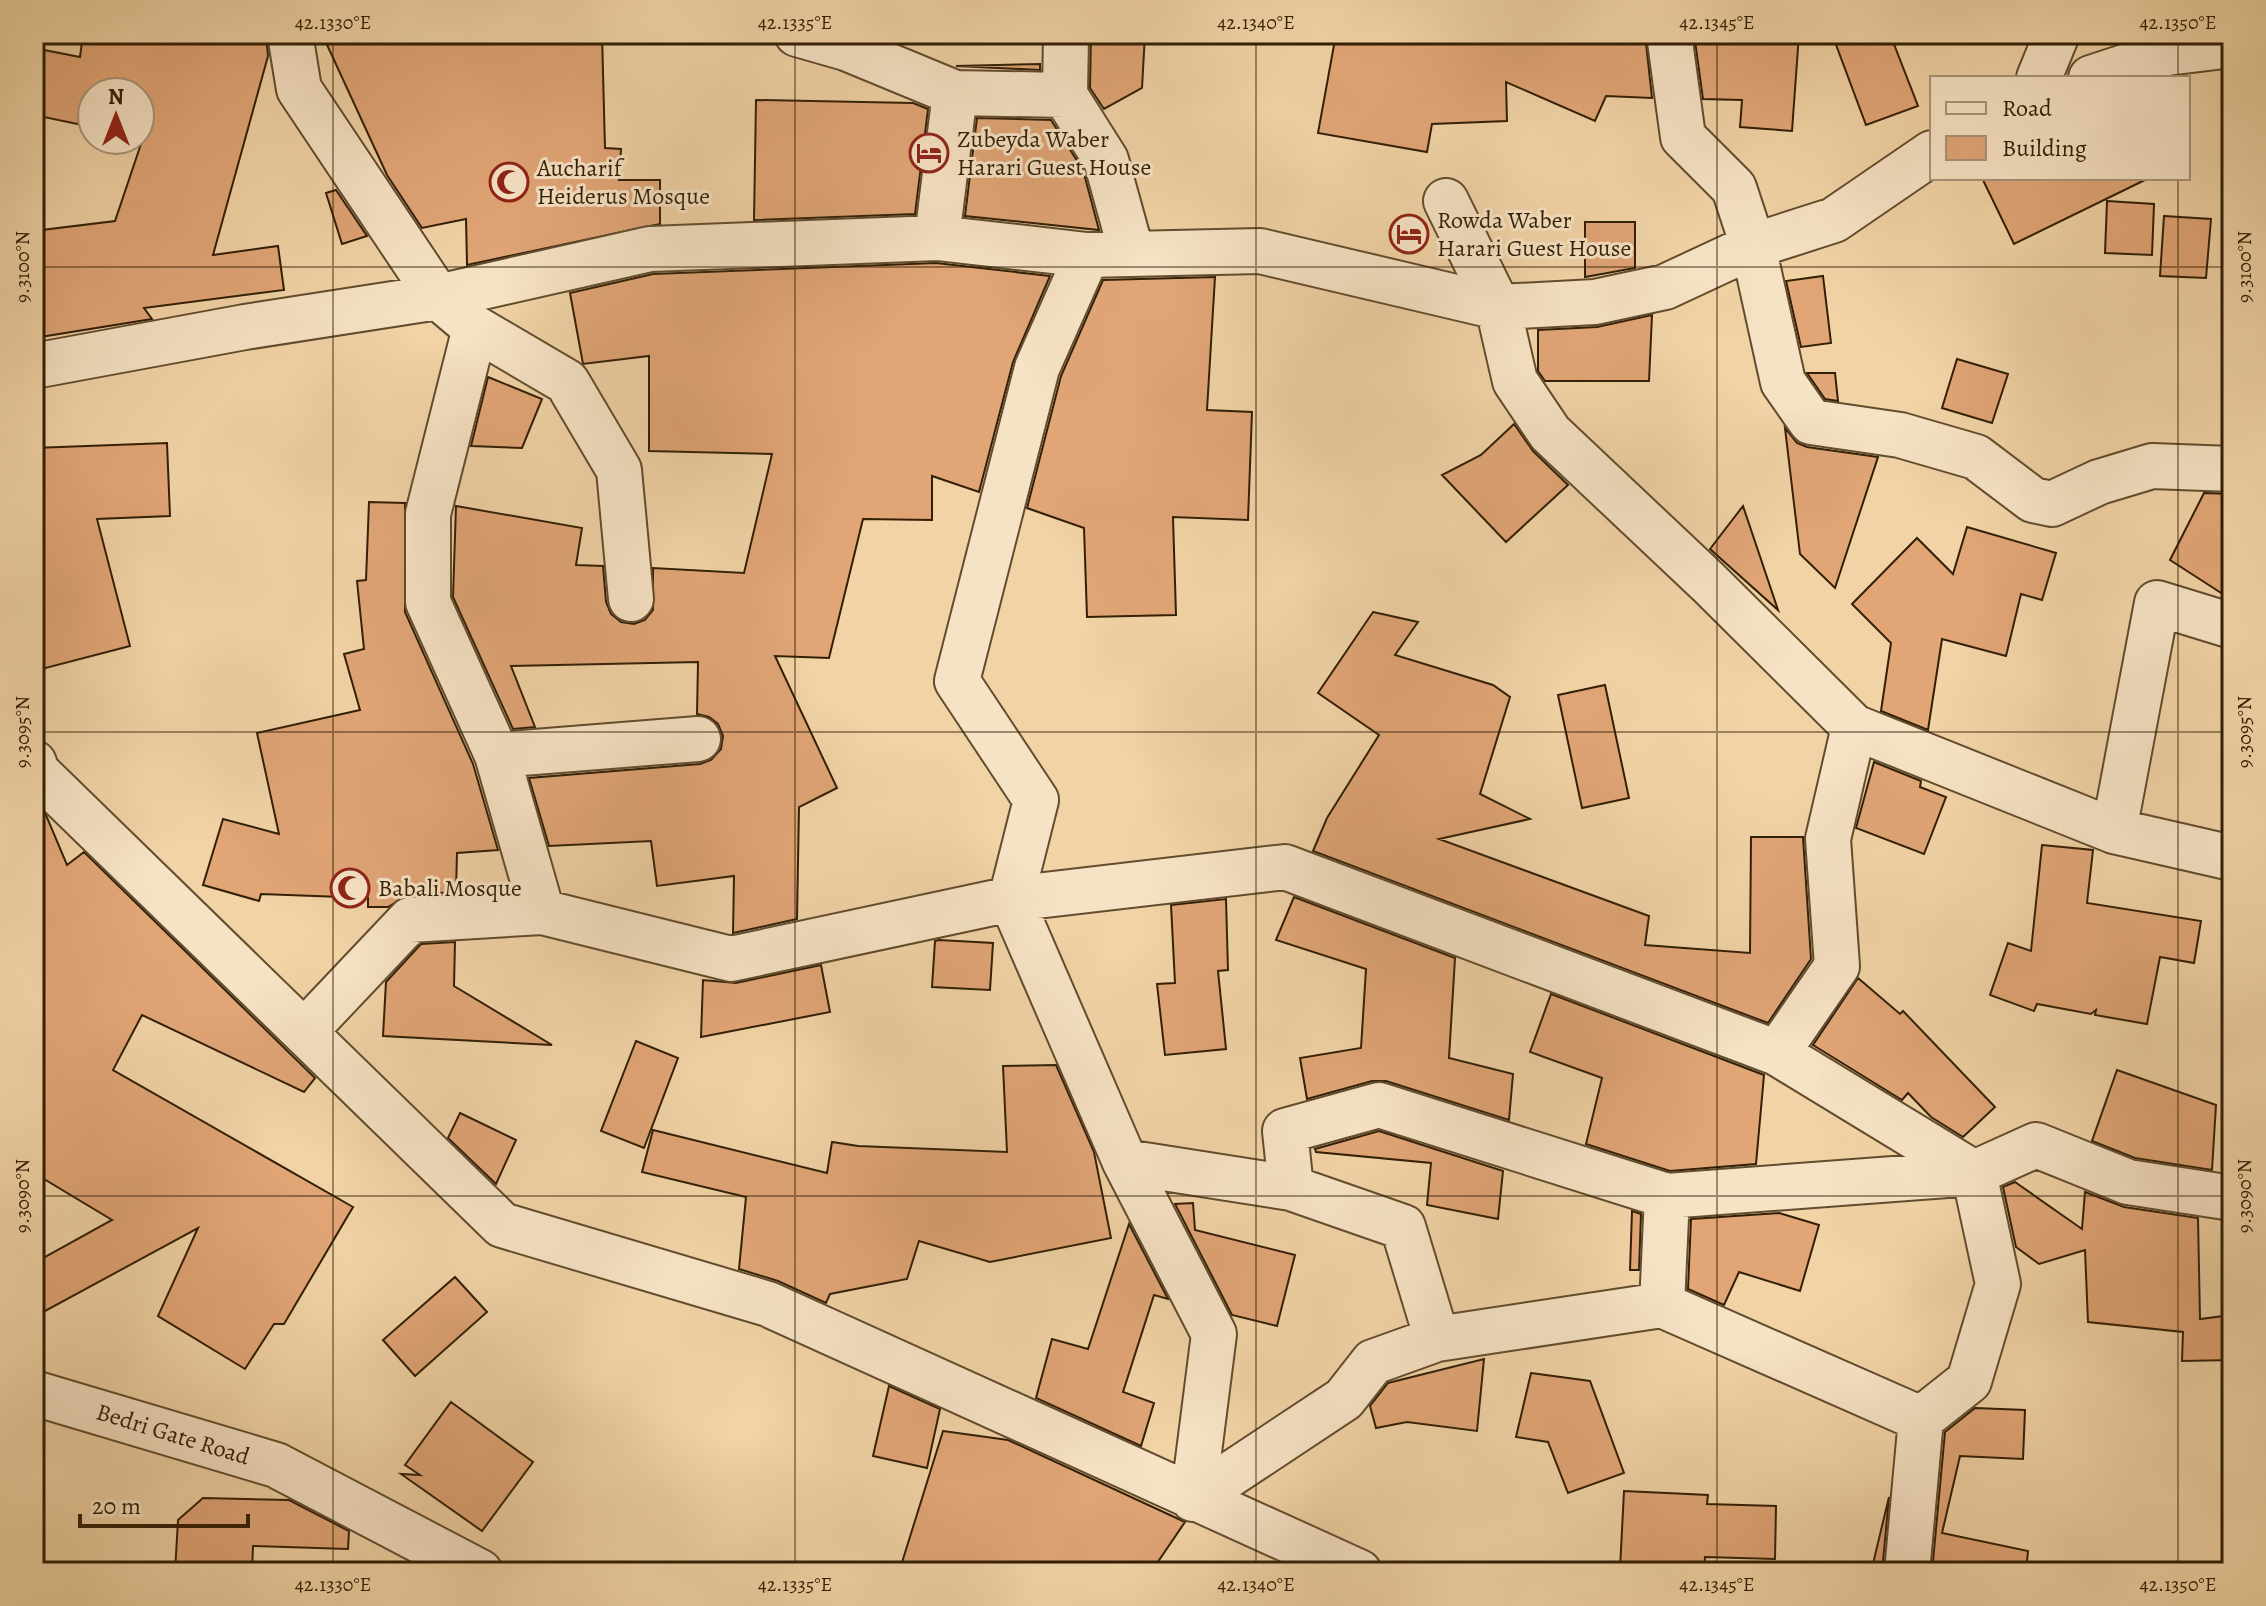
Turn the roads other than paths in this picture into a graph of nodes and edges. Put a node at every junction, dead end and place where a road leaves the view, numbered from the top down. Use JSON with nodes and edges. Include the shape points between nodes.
{"nodes":[{"id":1,"x":290,"y":34,"type":"edge"},
{"id":2,"x":797,"y":34,"type":"edge"},
{"id":3,"x":1066,"y":34,"type":"edge"},
{"id":4,"x":1669,"y":34,"type":"edge"},
{"id":5,"x":2057,"y":34,"type":"edge"},
{"id":6,"x":2232,"y":45,"type":"edge"},
{"id":7,"x":2040,"y":76,"type":"edge"},
{"id":8,"x":2097,"y":76,"type":"edge"},
{"id":9,"x":955,"y":93,"type":"junction"},
{"id":10,"x":1065,"y":95,"type":"junction"},
{"id":11,"x":1930,"y":154,"type":"edge"},
{"id":12,"x":1446,"y":201,"type":"dead end"},
{"id":13,"x":937,"y":238,"type":"junction"},
{"id":14,"x":1753,"y":246,"type":"junction"},
{"id":15,"x":1132,"y":254,"type":"junction"},
{"id":16,"x":1087,"y":255,"type":"junction"},
{"id":17,"x":438,"y":297,"type":"junction"},
{"id":18,"x":1498,"y":307,"type":"junction"},
{"id":19,"x":475,"y":328,"type":"junction"},
{"id":20,"x":34,"y":366,"type":"edge"},
{"id":21,"x":2232,"y":469,"type":"edge"},
{"id":22,"x":631,"y":599,"type":"dead end"},
{"id":23,"x":2232,"y":626,"type":"edge"},
{"id":24,"x":1854,"y":727,"type":"junction"},
{"id":25,"x":698,"y":739,"type":"dead end"},
{"id":26,"x":497,"y":755,"type":"junction"},
{"id":27,"x":34,"y":763,"type":"edge"},
{"id":28,"x":2114,"y":831,"type":"junction"},
{"id":29,"x":2232,"y":858,"type":"edge"},
{"id":30,"x":1011,"y":899,"type":"junction"},
{"id":31,"x":542,"y":912,"type":"junction"},
{"id":32,"x":304,"y":1032,"type":"junction"},
{"id":33,"x":1777,"y":1053,"type":"junction"},
{"id":34,"x":1125,"y":1162,"type":"junction"},
{"id":35,"x":1974,"y":1173,"type":"junction"},
{"id":36,"x":1291,"y":1188,"type":"junction"},
{"id":37,"x":1667,"y":1196,"type":"junction"},
{"id":38,"x":2232,"y":1198,"type":"edge"},
{"id":39,"x":1662,"y":1305,"type":"junction"},
{"id":40,"x":1437,"y":1339,"type":"junction"},
{"id":41,"x":34,"y":1393,"type":"edge"},
{"id":42,"x":1921,"y":1419,"type":"junction"},
{"id":43,"x":1193,"y":1499,"type":"junction"},
{"id":44,"x":480,"y":1572,"type":"edge"},
{"id":45,"x":1359,"y":1572,"type":"edge"},
{"id":46,"x":1907,"y":1572,"type":"edge"}],
"edges":[{"from":1,"to":17,"type":"street","via":[[299,89]]},
{"from":2,"to":9,"type":"street","via":[[846,48]]},
{"from":3,"to":10,"type":"street"},
{"from":4,"to":14,"type":"street","via":[[1683,137],[1734,188]]},
{"from":5,"to":7,"type":"street"},
{"from":6,"to":8,"type":"street","via":[[2167,53]]},
{"from":9,"to":10,"type":"street"},
{"from":9,"to":13,"type":"street"},
{"from":10,"to":15,"type":"street","via":[[1106,160]]},
{"from":11,"to":14,"type":"street","via":[[1834,220]]},
{"from":12,"to":18,"type":"street"},
{"from":13,"to":16,"type":"street"},
{"from":13,"to":17,"type":"street","via":[[650,249]]},
{"from":14,"to":18,"type":"street","via":[[1665,287],[1595,302]]},
{"from":14,"to":21,"type":"street","via":[[1783,382],[1811,422],[1900,435],[1976,457],[2033,500],[2052,504],[2152,466]]},
{"from":15,"to":16,"type":"street"},
{"from":15,"to":18,"type":"street","via":[[1260,251]]},
{"from":16,"to":30,"type":"street","via":[[1037,368],[957,681],[1036,800]]},
{"from":17,"to":19,"type":"street"},
{"from":17,"to":20,"type":"street"},
{"from":18,"to":24,"type":"street","via":[[1515,381],[1550,433]]},
{"from":19,"to":22,"type":"street","via":[[567,382],[619,470]]},
{"from":19,"to":26,"type":"street","via":[[428,514],[428,602]]},
{"from":23,"to":28,"type":"street","via":[[2157,603]]},
{"from":24,"to":28,"type":"street"},
{"from":24,"to":33,"type":"street","via":[[1828,839],[1837,966]]},
{"from":25,"to":26,"type":"street"},
{"from":26,"to":31,"type":"street"},
{"from":27,"to":32,"type":"street","via":[[37,772]]},
{"from":28,"to":29,"type":"street"},
{"from":30,"to":31,"type":"street","via":[[731,959]]},
{"from":30,"to":33,"type":"street","via":[[1285,867]]},
{"from":30,"to":34,"type":"street"},
{"from":31,"to":32,"type":"street","via":[[410,920]]},
{"from":32,"to":43,"type":"street","via":[[502,1225],[768,1304]]},
{"from":33,"to":35,"type":"street"},
{"from":34,"to":36,"type":"street"},
{"from":34,"to":43,"type":"street","via":[[1214,1334]]},
{"from":35,"to":37,"type":"street"},
{"from":35,"to":38,"type":"street","via":[[2036,1145],[2128,1182]]},
{"from":35,"to":42,"type":"street","via":[[1998,1284],[1969,1381]]},
{"from":36,"to":37,"type":"street","via":[[1285,1131],[1379,1105]]},
{"from":36,"to":40,"type":"street","via":[[1403,1227]]},
{"from":37,"to":39,"type":"street"},
{"from":39,"to":40,"type":"street"},
{"from":39,"to":42,"type":"street"},
{"from":40,"to":43,"type":"street","via":[[1373,1362],[1344,1399]]},
{"from":41,"to":44,"type":"street","name":"Bedri Gate Road","via":[[276,1465]]},
{"from":42,"to":46,"type":"street"},
{"from":43,"to":45,"type":"street"}]}
